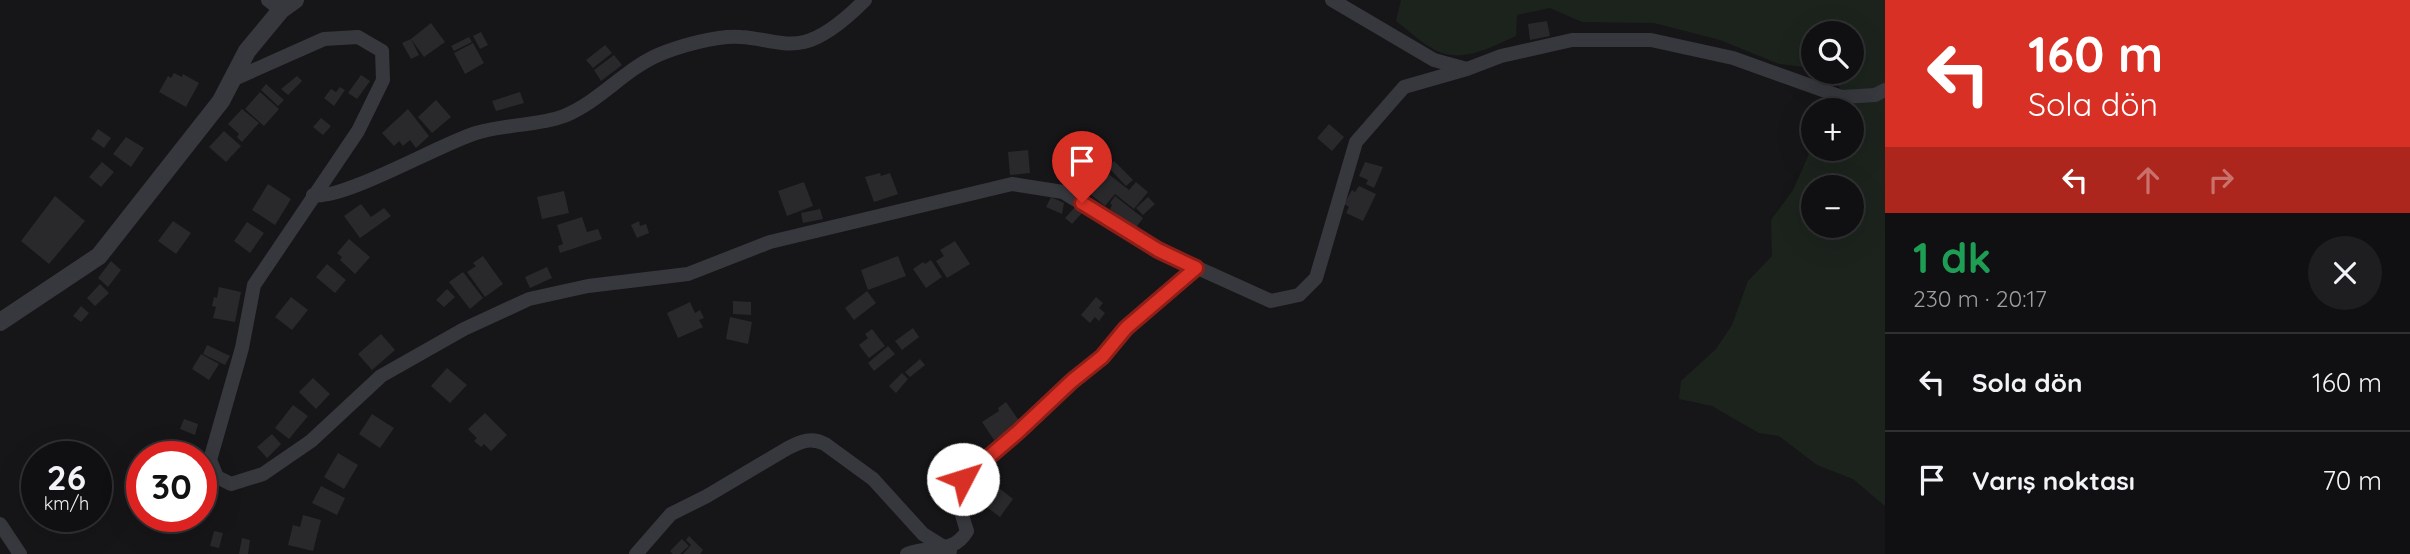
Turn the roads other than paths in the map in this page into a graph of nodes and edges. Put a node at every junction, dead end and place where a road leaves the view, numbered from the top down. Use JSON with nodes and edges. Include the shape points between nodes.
{"nodes":[{"id":1,"x":865,"y":0,"type":"edge"},
{"id":2,"x":1332,"y":0,"type":"edge"},
{"id":3,"x":281,"y":3,"type":"edge"},
{"id":4,"x":1467,"y":69,"type":"junction"},
{"id":5,"x":234,"y":79,"type":"junction"},
{"id":6,"x":1885,"y":90,"type":"edge"},
{"id":7,"x":313,"y":195,"type":"junction"},
{"id":8,"x":1196,"y":268,"type":"junction"},
{"id":9,"x":0,"y":322,"type":"edge"},
{"id":10,"x":0,"y":524,"type":"edge"},
{"id":11,"x":950,"y":551,"type":"junction"},
{"id":12,"x":20,"y":554,"type":"edge"},
{"id":13,"x":636,"y":554,"type":"edge"},
{"id":14,"x":906,"y":554,"type":"edge"}],
"edges":[{"from":1,"to":7,"type":"street","via":[[816,38],[794,44],[732,36],[661,54],[563,116],[476,132],[364,182]]},
{"from":2,"to":4,"type":"street","via":[[1434,60]]},
{"from":3,"to":5,"type":"street","via":[[247,51]]},
{"from":4,"to":6,"type":"street","via":[[1572,40],[1651,40],[1733,58],[1842,97]]},
{"from":4,"to":8,"type":"street","via":[[1404,87],[1356,142],[1316,278],[1299,295],[1271,301]]},
{"from":5,"to":7,"type":"street","via":[[324,39],[358,37],[382,51],[383,80],[363,121]]},
{"from":5,"to":9,"type":"street","via":[[99,256]]},
{"from":7,"to":8,"type":"street","via":[[254,285],[242,348],[210,460],[217,477],[231,484],[263,474],[311,441],[381,376],[529,299],[588,286],[688,274],[770,242],[1012,184],[1063,192]]},
{"from":8,"to":11,"type":"street","via":[[963,479],[960,509],[967,531]]},
{"from":10,"to":12,"type":"street"},
{"from":11,"to":13,"type":"street","via":[[923,534],[873,479],[825,444],[809,440],[671,514]]},
{"from":11,"to":14,"type":"street"}]}
